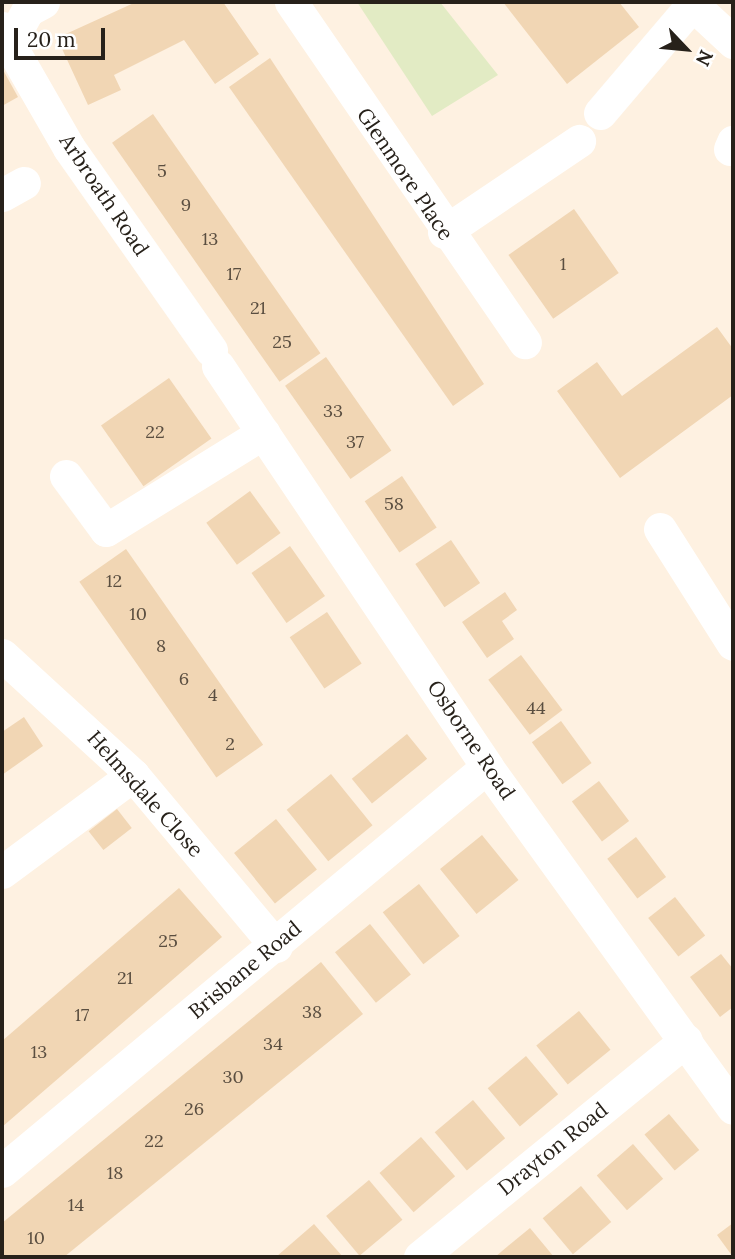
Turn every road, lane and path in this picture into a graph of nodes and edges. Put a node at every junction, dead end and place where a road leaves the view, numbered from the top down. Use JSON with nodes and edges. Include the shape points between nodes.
{"nodes":[{"id":1,"x":43,"y":2,"type":"edge"},
{"id":2,"x":291,"y":2,"type":"edge"},
{"id":3,"x":691,"y":3,"type":"edge"},
{"id":4,"x":8,"y":30,"type":"edge"},
{"id":5,"x":733,"y":42,"type":"edge"},
{"id":6,"x":600,"y":113,"type":"dead end"},
{"id":7,"x":579,"y":141,"type":"dead end"},
{"id":8,"x":444,"y":232,"type":"junction"},
{"id":9,"x":525,"y":342,"type":"dead end"},
{"id":10,"x":214,"y":358,"type":"joint"},
{"id":11,"x":263,"y":433,"type":"junction"},
{"id":12,"x":66,"y":476,"type":"dead end"},
{"id":13,"x":660,"y":529,"type":"dead end"},
{"id":14,"x":733,"y":644,"type":"edge"},
{"id":15,"x":2,"y":654,"type":"edge"},
{"id":16,"x":487,"y":768,"type":"junction"},
{"id":17,"x":133,"y":775,"type":"junction"},
{"id":18,"x":2,"y":872,"type":"edge"},
{"id":19,"x":276,"y":946,"type":"junction"},
{"id":20,"x":686,"y":1040,"type":"junction"},
{"id":21,"x":733,"y":1108,"type":"edge"},
{"id":22,"x":2,"y":1171,"type":"edge"},
{"id":23,"x":420,"y":1257,"type":"edge"}],
"edges":[{"from":1,"to":4,"type":"street"},
{"from":2,"to":8,"type":"street","name":"Glenmore Place"},
{"from":3,"to":5,"type":"street"},
{"from":3,"to":6,"type":"street"},
{"from":4,"to":10,"type":"street","name":"Arbroath Road","via":[[15,54],[69,148]]},
{"from":7,"to":8,"type":"street"},
{"from":8,"to":9,"type":"street","name":"Glenmore Place"},
{"from":10,"to":11,"type":"street","name":"Osborne Road"},
{"from":11,"to":12,"type":"street","via":[[106,530]]},
{"from":11,"to":16,"type":"street","name":"Osborne Road"},
{"from":13,"to":14,"type":"street"},
{"from":15,"to":17,"type":"street","name":"Helmsdale Close"},
{"from":16,"to":19,"type":"street","name":"Brisbane Road"},
{"from":16,"to":20,"type":"street","name":"Osborne Road"},
{"from":17,"to":18,"type":"street"},
{"from":17,"to":19,"type":"street","name":"Helmsdale Close"},
{"from":19,"to":22,"type":"street","name":"Brisbane Road"},
{"from":20,"to":21,"type":"street","name":"Osborne Road"},
{"from":20,"to":23,"type":"street","name":"Drayton Road"}]}
